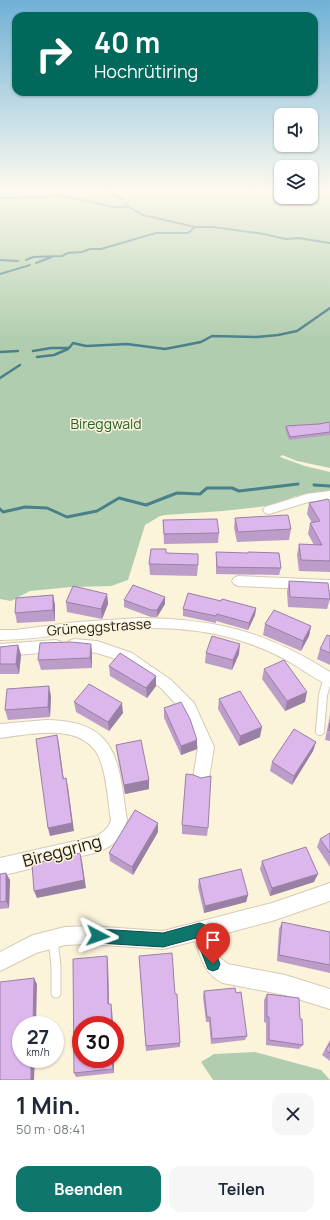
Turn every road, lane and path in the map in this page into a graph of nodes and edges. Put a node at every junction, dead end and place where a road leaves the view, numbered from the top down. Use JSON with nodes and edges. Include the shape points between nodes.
{"nodes":[{"id":1,"x":330,"y":495,"type":"edge"},
{"id":2,"x":269,"y":510,"type":"dead end"},
{"id":3,"x":238,"y":581,"type":"dead end"},
{"id":4,"x":330,"y":585,"type":"edge"},
{"id":5,"x":0,"y":635,"type":"edge"},
{"id":6,"x":0,"y":650,"type":"edge"},
{"id":7,"x":329,"y":678,"type":"edge"},
{"id":8,"x":0,"y":731,"type":"edge"},
{"id":9,"x":320,"y":731,"type":"dead end"},
{"id":10,"x":201,"y":778,"type":"edge"},
{"id":11,"x":0,"y":867,"type":"edge"},
{"id":12,"x":330,"y":892,"type":"edge"},
{"id":13,"x":200,"y":930,"type":"junction"},
{"id":14,"x":53,"y":938,"type":"junction"},
{"id":15,"x":0,"y":962,"type":"edge"},
{"id":16,"x":56,"y":993,"type":"dead end"},
{"id":17,"x":330,"y":999,"type":"edge"}],
"edges":[{"from":1,"to":2,"type":"street","via":[[307,498]]},
{"from":3,"to":4,"type":"street"},
{"from":5,"to":7,"type":"street","name":"Grüneggstrasse","via":[[115,624],[157,623],[203,628],[262,642],[288,653]]},
{"from":6,"to":10,"type":"street","via":[[66,645],[97,647],[127,657],[166,684],[189,708],[206,747]]},
{"from":7,"to":9,"type":"lane","via":[[323,695]]},
{"from":8,"to":11,"type":"street","name":"Bireggring","via":[[62,726],[75,727],[92,736],[109,760],[119,820],[117,829],[108,840],[98,844]]},
{"from":12,"to":13,"type":"street","via":[[272,912]]},
{"from":13,"to":14,"type":"street","via":[[163,940],[88,935]]},
{"from":13,"to":17,"type":"street","via":[[213,964],[223,973],[285,985]]},
{"from":14,"to":15,"type":"street","via":[[33,944]]},
{"from":14,"to":16,"type":"lane"}]}
